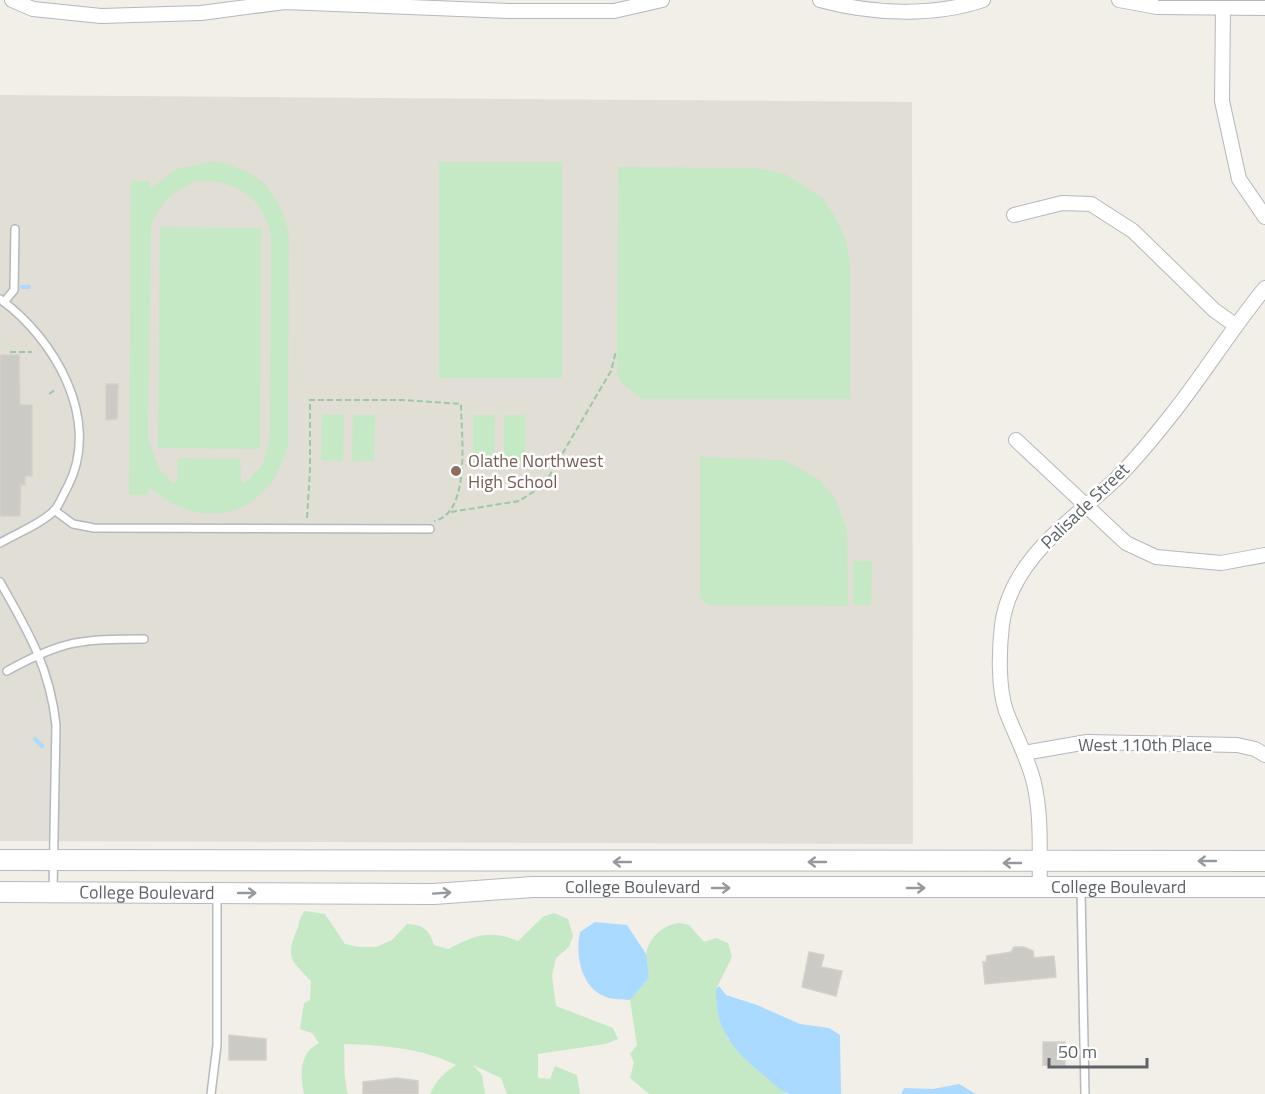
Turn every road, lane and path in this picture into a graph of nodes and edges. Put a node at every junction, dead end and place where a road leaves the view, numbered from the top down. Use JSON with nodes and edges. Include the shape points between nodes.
{"nodes":[{"id":1,"x":12,"y":0,"type":"edge"},
{"id":2,"x":88,"y":0,"type":"edge"},
{"id":3,"x":662,"y":0,"type":"edge"},
{"id":4,"x":820,"y":0,"type":"edge"},
{"id":5,"x":983,"y":0,"type":"edge"},
{"id":6,"x":1119,"y":0,"type":"edge"},
{"id":7,"x":565,"y":6,"type":"edge"},
{"id":8,"x":1223,"y":8,"type":"junction"},
{"id":9,"x":1264,"y":8,"type":"edge"},
{"id":10,"x":89,"y":15,"type":"junction"},
{"id":11,"x":1014,"y":215,"type":"dead end"},
{"id":12,"x":1265,"y":216,"type":"edge"},
{"id":13,"x":15,"y":229,"type":"dead end"},
{"id":14,"x":1265,"y":288,"type":"edge"},
{"id":15,"x":2,"y":301,"type":"edge"},
{"id":16,"x":1235,"y":325,"type":"junction"},
{"id":17,"x":616,"y":351,"type":"dead end"},
{"id":18,"x":10,"y":352,"type":"dead end"},
{"id":19,"x":32,"y":352,"type":"dead end"},
{"id":20,"x":55,"y":390,"type":"dead end"},
{"id":21,"x":49,"y":394,"type":"dead end"},
{"id":22,"x":1016,"y":440,"type":"dead end"},
{"id":23,"x":1086,"y":506,"type":"junction"},
{"id":24,"x":54,"y":510,"type":"junction"},
{"id":25,"x":451,"y":512,"type":"junction"},
{"id":26,"x":307,"y":520,"type":"dead end"},
{"id":27,"x":431,"y":521,"type":"dead end"},
{"id":28,"x":430,"y":529,"type":"dead end"},
{"id":29,"x":0,"y":543,"type":"edge"},
{"id":30,"x":1265,"y":555,"type":"edge"},
{"id":31,"x":0,"y":582,"type":"edge"},
{"id":32,"x":144,"y":639,"type":"dead end"},
{"id":33,"x":39,"y":653,"type":"junction"},
{"id":34,"x":7,"y":671,"type":"dead end"},
{"id":35,"x":1024,"y":753,"type":"junction"},
{"id":36,"x":1265,"y":755,"type":"edge"},
{"id":37,"x":0,"y":860,"type":"edge"},
{"id":38,"x":54,"y":860,"type":"junction"},
{"id":39,"x":1265,"y":861,"type":"edge"},
{"id":40,"x":1039,"y":862,"type":"junction"},
{"id":41,"x":1265,"y":887,"type":"edge"},
{"id":42,"x":1040,"y":888,"type":"junction"},
{"id":43,"x":1080,"y":888,"type":"junction"},
{"id":44,"x":0,"y":892,"type":"edge"},
{"id":45,"x":53,"y":892,"type":"junction"},
{"id":46,"x":217,"y":893,"type":"junction"},
{"id":47,"x":211,"y":1094,"type":"edge"},
{"id":48,"x":1085,"y":1094,"type":"edge"}],
"edges":[{"from":1,"to":10,"type":"street","via":[[33,9]]},
{"from":2,"to":10,"type":"street"},
{"from":3,"to":7,"type":"street","via":[[614,11]]},
{"from":4,"to":5,"type":"street","via":[[861,9],[905,10],[950,9]]},
{"from":6,"to":8,"type":"street","via":[[1157,8]]},
{"from":7,"to":10,"type":"street","via":[[285,2],[201,13]]},
{"from":8,"to":9,"type":"street"},
{"from":8,"to":12,"type":"street","via":[[1222,100],[1239,179]]},
{"from":11,"to":16,"type":"street","via":[[1062,203],[1091,204],[1133,231],[1214,310]]},
{"from":13,"to":15,"type":"lane","via":[[14,290]]},
{"from":14,"to":16,"type":"street","name":"Palisade Street"},
{"from":15,"to":24,"type":"lane","via":[[31,325],[50,349],[70,390],[79,435],[78,456],[72,478]]},
{"from":16,"to":23,"type":"street","name":"Palisade Street","via":[[1176,409],[1119,476]]},
{"from":17,"to":25,"type":"path","via":[[611,371],[544,484],[519,501]]},
{"from":18,"to":19,"type":"path"},
{"from":20,"to":21,"type":"path"},
{"from":22,"to":23,"type":"street"},
{"from":23,"to":30,"type":"street","via":[[1126,543],[1156,557],[1221,563]]},
{"from":23,"to":35,"type":"street","name":"Palisade Street","via":[[1051,535],[1025,567],[1007,604],[1002,625],[1002,681],[1006,709]]},
{"from":24,"to":28,"type":"lane","via":[[73,524],[94,528]]},
{"from":24,"to":29,"type":"lane"},
{"from":25,"to":26,"type":"path","via":[[460,491],[461,404],[310,400]]},
{"from":25,"to":27,"type":"path","via":[[443,519]]},
{"from":31,"to":33,"type":"lane"},
{"from":32,"to":33,"type":"lane","via":[[88,639]]},
{"from":33,"to":34,"type":"lane"},
{"from":33,"to":38,"type":"lane","via":[[56,725]]},
{"from":35,"to":36,"type":"street","name":"West 110th Place","via":[[1087,742],[1237,745]]},
{"from":35,"to":40,"type":"street","name":"Palisade Street","via":[[1040,822]]},
{"from":37,"to":38,"type":"main road","name":"College Boulevard"},
{"from":40,"to":38,"type":"main road","name":"College Boulevard","one_way":true},
{"from":38,"to":45,"type":"lane"},
{"from":39,"to":40,"type":"main road","name":"College Boulevard","one_way":true},
{"from":40,"to":42,"type":"street","name":"Palisade Street"},
{"from":41,"to":43,"type":"main road","name":"College Boulevard"},
{"from":42,"to":43,"type":"main road","name":"College Boulevard"},
{"from":46,"to":42,"type":"main road","name":"College Boulevard","one_way":true,"via":[[434,894],[532,887]]},
{"from":43,"to":48,"type":"lane"},
{"from":44,"to":45,"type":"main road","name":"College Boulevard"},
{"from":45,"to":46,"type":"main road","name":"College Boulevard"},
{"from":46,"to":47,"type":"lane","via":[[217,1045]]}]}
